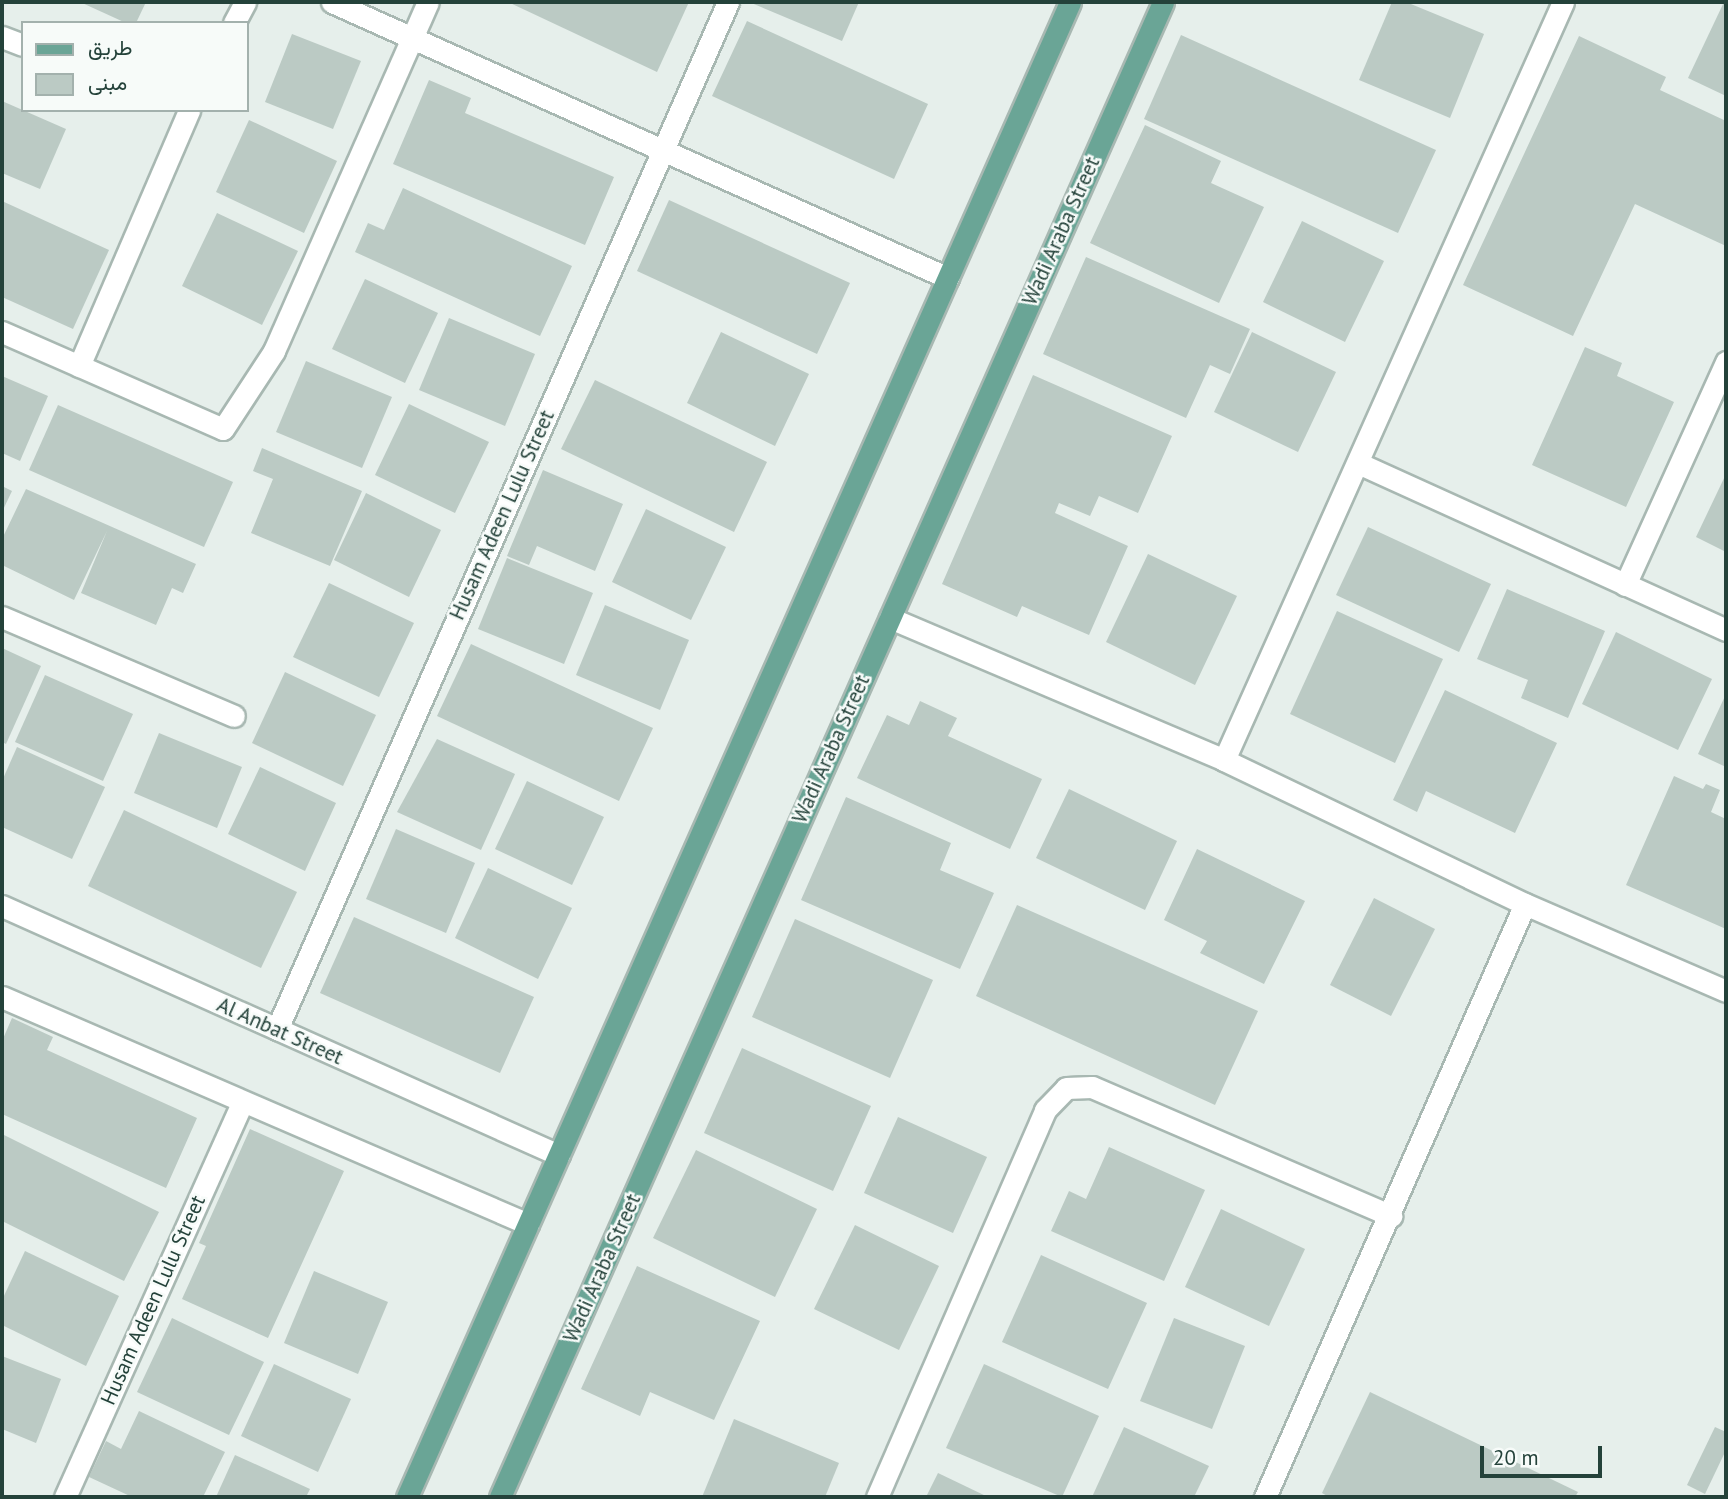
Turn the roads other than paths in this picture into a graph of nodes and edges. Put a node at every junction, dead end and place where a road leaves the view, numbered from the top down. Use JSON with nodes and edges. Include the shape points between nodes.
{"nodes":[{"id":1,"x":245,"y":2,"type":"edge"},
{"id":2,"x":332,"y":2,"type":"edge"},
{"id":3,"x":428,"y":2,"type":"edge"},
{"id":4,"x":728,"y":2,"type":"edge"},
{"id":5,"x":1070,"y":2,"type":"edge"},
{"id":6,"x":1163,"y":2,"type":"edge"},
{"id":7,"x":1563,"y":2,"type":"edge"},
{"id":8,"x":235,"y":21,"type":"edge"},
{"id":9,"x":412,"y":34,"type":"junction"},
{"id":10,"x":2,"y":37,"type":"edge"},
{"id":11,"x":21,"y":45,"type":"edge"},
{"id":12,"x":188,"y":112,"type":"edge"},
{"id":13,"x":662,"y":150,"type":"junction"},
{"id":14,"x":948,"y":278,"type":"junction"},
{"id":15,"x":2,"y":332,"type":"edge"},
{"id":16,"x":1726,"y":362,"type":"edge"},
{"id":17,"x":79,"y":366,"type":"junction"},
{"id":18,"x":1357,"y":463,"type":"junction"},
{"id":19,"x":1625,"y":585,"type":"junction"},
{"id":20,"x":2,"y":617,"type":"edge"},
{"id":21,"x":890,"y":618,"type":"junction"},
{"id":22,"x":1726,"y":630,"type":"edge"},
{"id":23,"x":234,"y":716,"type":"dead end"},
{"id":24,"x":1224,"y":760,"type":"junction"},
{"id":25,"x":1525,"y":904,"type":"junction"},
{"id":26,"x":2,"y":906,"type":"edge"},
{"id":27,"x":1726,"y":991,"type":"edge"},
{"id":28,"x":2,"y":998,"type":"edge"},
{"id":29,"x":277,"y":1029,"type":"junction"},
{"id":30,"x":242,"y":1103,"type":"junction"},
{"id":31,"x":559,"y":1155,"type":"junction"},
{"id":32,"x":1391,"y":1216,"type":"junction"},
{"id":33,"x":528,"y":1224,"type":"junction"},
{"id":34,"x":65,"y":1497,"type":"edge"},
{"id":35,"x":407,"y":1497,"type":"edge"},
{"id":36,"x":500,"y":1497,"type":"edge"},
{"id":37,"x":877,"y":1497,"type":"edge"},
{"id":38,"x":1265,"y":1497,"type":"edge"}],
"edges":[{"from":1,"to":8,"type":"street"},
{"from":2,"to":9,"type":"street"},
{"from":3,"to":9,"type":"street"},
{"from":4,"to":13,"type":"street","name":"Husam Adeen Lulu Street"},
{"from":5,"to":14,"type":"main road"},
{"from":6,"to":21,"type":"main road","name":"Wadi Araba Street"},
{"from":7,"to":18,"type":"street"},
{"from":9,"to":13,"type":"street"},
{"from":9,"to":17,"type":"street","via":[[274,351],[223,429]]},
{"from":10,"to":11,"type":"street"},
{"from":12,"to":17,"type":"street"},
{"from":13,"to":14,"type":"street"},
{"from":13,"to":29,"type":"street","name":"Husam Adeen Lulu Street"},
{"from":14,"to":31,"type":"main road"},
{"from":15,"to":17,"type":"street"},
{"from":16,"to":19,"type":"street"},
{"from":18,"to":19,"type":"street"},
{"from":18,"to":24,"type":"street"},
{"from":19,"to":22,"type":"street"},
{"from":20,"to":23,"type":"street"},
{"from":21,"to":24,"type":"street"},
{"from":21,"to":36,"type":"main road","name":"Wadi Araba Street"},
{"from":24,"to":25,"type":"street"},
{"from":25,"to":27,"type":"street"},
{"from":25,"to":32,"type":"street"},
{"from":26,"to":29,"type":"street","name":"Al Anbat Street"},
{"from":28,"to":30,"type":"street"},
{"from":29,"to":31,"type":"street","name":"Al Anbat Street"},
{"from":30,"to":33,"type":"street"},
{"from":30,"to":34,"type":"street","name":"Husam Adeen Lulu Street"},
{"from":31,"to":33,"type":"main road"},
{"from":32,"to":37,"type":"street","via":[[1092,1087],[1066,1088],[1045,1110]]},
{"from":32,"to":38,"type":"street"},
{"from":33,"to":35,"type":"main road"}]}
